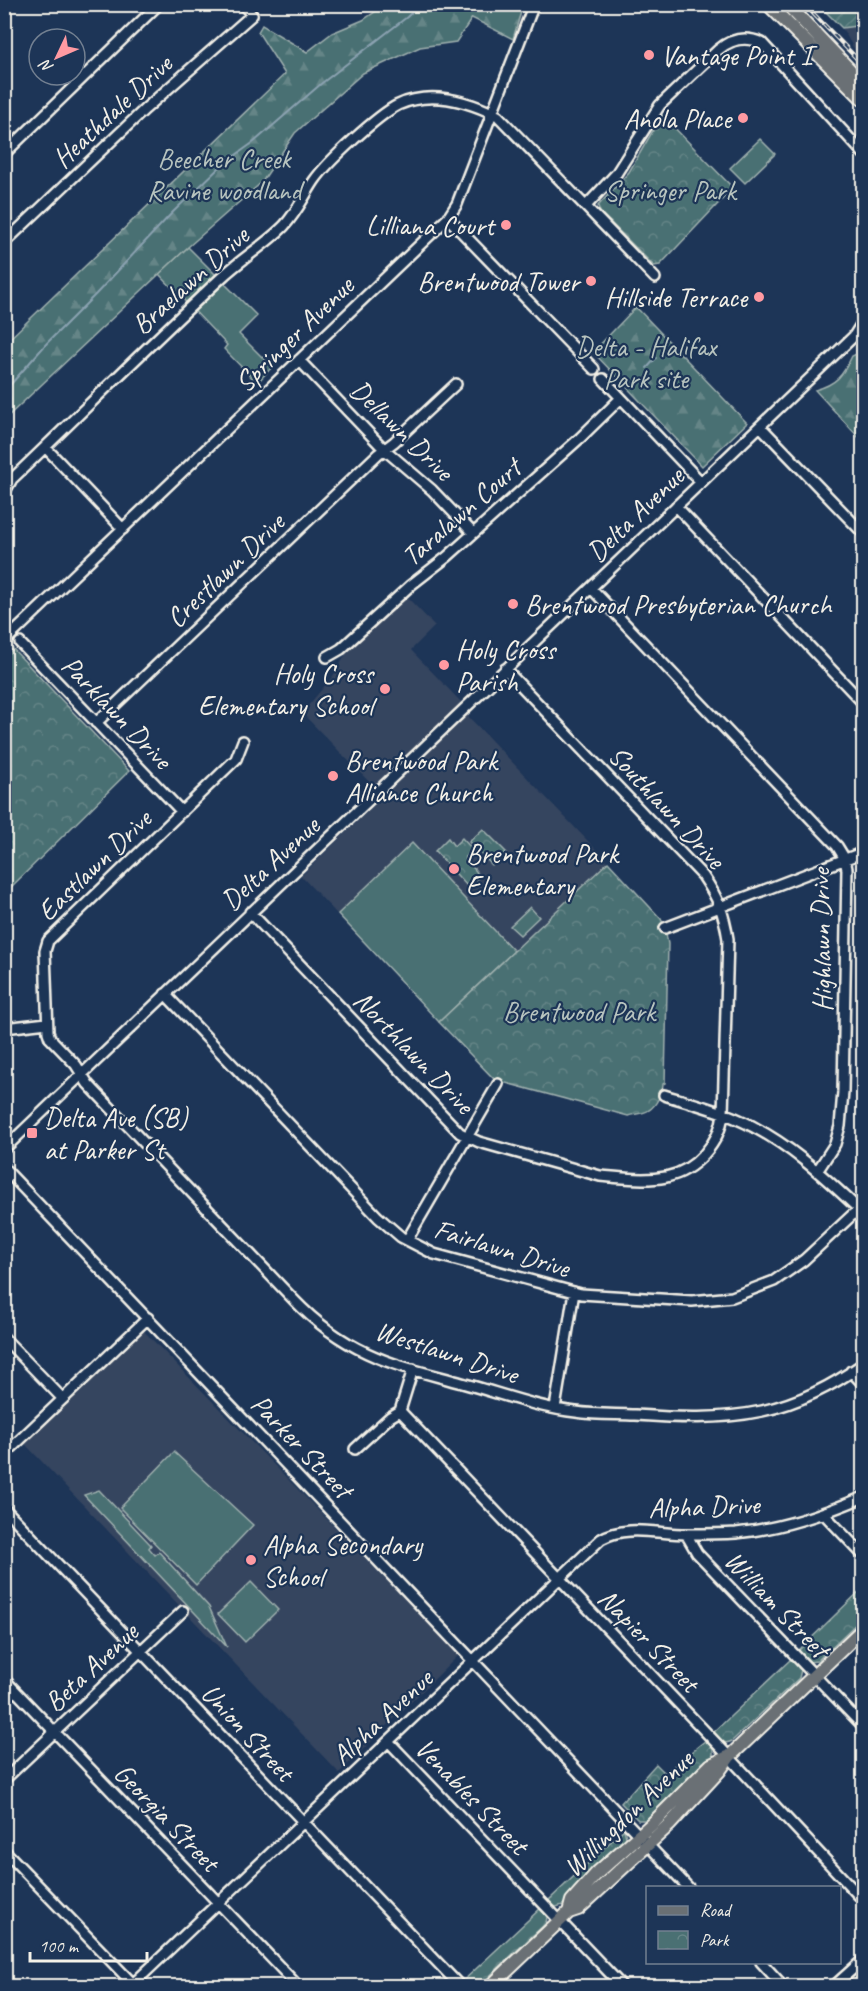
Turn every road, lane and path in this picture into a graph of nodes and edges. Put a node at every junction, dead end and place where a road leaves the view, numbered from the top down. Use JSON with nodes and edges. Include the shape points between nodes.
{"nodes":[{"id":1,"x":159,"y":4,"type":"edge"},
{"id":2,"x":243,"y":4,"type":"edge"},
{"id":3,"x":534,"y":4,"type":"edge"},
{"id":4,"x":768,"y":4,"type":"edge"},
{"id":5,"x":787,"y":4,"type":"edge"},
{"id":6,"x":864,"y":85,"type":"edge"},
{"id":7,"x":864,"y":100,"type":"edge"},
{"id":8,"x":491,"y":112,"type":"junction"},
{"id":9,"x":4,"y":154,"type":"edge"},
{"id":10,"x":864,"y":154,"type":"edge"},
{"id":11,"x":586,"y":206,"type":"junction"},
{"id":12,"x":448,"y":218,"type":"junction"},
{"id":13,"x":4,"y":243,"type":"edge"},
{"id":14,"x":655,"y":278,"type":"dead end"},
{"id":15,"x":864,"y":320,"type":"edge"},
{"id":16,"x":864,"y":330,"type":"edge"},
{"id":17,"x":854,"y":336,"type":"junction"},
{"id":18,"x":299,"y":360,"type":"junction"},
{"id":19,"x":594,"y":369,"type":"dead end"},
{"id":20,"x":603,"y":379,"type":"dead end"},
{"id":21,"x":456,"y":384,"type":"dead end"},
{"id":22,"x":621,"y":398,"type":"junction"},
{"id":23,"x":760,"y":426,"type":"junction"},
{"id":24,"x":45,"y":447,"type":"junction"},
{"id":25,"x":384,"y":449,"type":"junction"},
{"id":26,"x":701,"y":482,"type":"junction"},
{"id":27,"x":4,"y":493,"type":"edge"},
{"id":28,"x":676,"y":507,"type":"junction"},
{"id":29,"x":123,"y":529,"type":"junction"},
{"id":30,"x":473,"y":533,"type":"junction"},
{"id":31,"x":864,"y":534,"type":"edge"},
{"id":32,"x":591,"y":588,"type":"junction"},
{"id":33,"x":4,"y":642,"type":"edge"},
{"id":34,"x":20,"y":643,"type":"dead end"},
{"id":35,"x":327,"y":657,"type":"dead end"},
{"id":36,"x":506,"y":669,"type":"junction"},
{"id":37,"x":864,"y":704,"type":"edge"},
{"id":38,"x":96,"y":723,"type":"junction"},
{"id":39,"x":243,"y":741,"type":"dead end"},
{"id":40,"x":182,"y":812,"type":"junction"},
{"id":41,"x":864,"y":852,"type":"edge"},
{"id":42,"x":845,"y":859,"type":"junction"},
{"id":43,"x":721,"y":907,"type":"junction"},
{"id":44,"x":250,"y":912,"type":"junction"},
{"id":45,"x":665,"y":928,"type":"dead end"},
{"id":46,"x":165,"y":994,"type":"junction"},
{"id":47,"x":47,"y":1023,"type":"junction"},
{"id":48,"x":13,"y":1027,"type":"dead end"},
{"id":49,"x":81,"y":1073,"type":"junction"},
{"id":50,"x":498,"y":1084,"type":"dead end"},
{"id":51,"x":664,"y":1095,"type":"dead end"},
{"id":52,"x":723,"y":1114,"type":"junction"},
{"id":53,"x":467,"y":1137,"type":"junction"},
{"id":54,"x":4,"y":1149,"type":"edge"},
{"id":55,"x":4,"y":1168,"type":"edge"},
{"id":56,"x":818,"y":1170,"type":"junction"},
{"id":57,"x":862,"y":1209,"type":"edge"},
{"id":58,"x":406,"y":1240,"type":"junction"},
{"id":59,"x":574,"y":1292,"type":"junction"},
{"id":60,"x":148,"y":1318,"type":"junction"},
{"id":61,"x":4,"y":1338,"type":"edge"},
{"id":62,"x":864,"y":1363,"type":"edge"},
{"id":63,"x":412,"y":1370,"type":"junction"},
{"id":64,"x":851,"y":1371,"type":"junction"},
{"id":65,"x":864,"y":1385,"type":"edge"},
{"id":66,"x":63,"y":1399,"type":"junction"},
{"id":67,"x":555,"y":1408,"type":"junction"},
{"id":68,"x":400,"y":1411,"type":"junction"},
{"id":69,"x":355,"y":1449,"type":"dead end"},
{"id":70,"x":4,"y":1455,"type":"edge"},
{"id":71,"x":864,"y":1497,"type":"edge"},
{"id":72,"x":4,"y":1508,"type":"edge"},
{"id":73,"x":824,"y":1514,"type":"junction"},
{"id":74,"x":686,"y":1534,"type":"junction"},
{"id":75,"x":864,"y":1556,"type":"edge"},
{"id":76,"x":559,"y":1579,"type":"junction"},
{"id":77,"x":183,"y":1611,"type":"dead end"},
{"id":78,"x":864,"y":1628,"type":"edge"},
{"id":79,"x":141,"y":1651,"type":"junction"},
{"id":80,"x":475,"y":1660,"type":"junction"},
{"id":81,"x":814,"y":1676,"type":"junction"},
{"id":82,"x":4,"y":1679,"type":"edge"},
{"id":83,"x":864,"y":1727,"type":"edge"},
{"id":84,"x":55,"y":1732,"type":"junction"},
{"id":85,"x":389,"y":1742,"type":"junction"},
{"id":86,"x":729,"y":1756,"type":"junction"},
{"id":87,"x":4,"y":1780,"type":"edge"},
{"id":88,"x":303,"y":1822,"type":"junction"},
{"id":89,"x":643,"y":1839,"type":"junction"},
{"id":90,"x":4,"y":1850,"type":"edge"},
{"id":91,"x":688,"y":1886,"type":"edge"},
{"id":92,"x":864,"y":1901,"type":"edge"},
{"id":93,"x":218,"y":1903,"type":"junction"},
{"id":94,"x":560,"y":1921,"type":"junction"},
{"id":95,"x":864,"y":1959,"type":"edge"},
{"id":96,"x":762,"y":1964,"type":"edge"},
{"id":97,"x":133,"y":1986,"type":"edge"},
{"id":98,"x":298,"y":1986,"type":"edge"},
{"id":99,"x":460,"y":1986,"type":"edge"},
{"id":100,"x":491,"y":1986,"type":"edge"},
{"id":101,"x":622,"y":1986,"type":"edge"},
{"id":102,"x":783,"y":1986,"type":"edge"},
{"id":103,"x":834,"y":1986,"type":"edge"}],
"edges":[{"from":1,"to":9,"type":"street"},
{"from":2,"to":13,"type":"street","name":"Heathdale Drive","via":[[252,15]]},
{"from":3,"to":8,"type":"street","name":"Springer Avenue"},
{"from":4,"to":7,"type":"main road"},
{"from":5,"to":6,"type":"main road"},
{"from":8,"to":11,"type":"street"},
{"from":8,"to":12,"type":"street","name":"Springer Avenue","via":[[457,204]]},
{"from":8,"to":24,"type":"street","name":"Braelawn Drive","via":[[439,97],[421,98],[384,114],[322,171],[283,227],[221,277]]},
{"from":10,"to":11,"type":"street","via":[[762,43],[739,39],[727,42],[660,105],[616,174]]},
{"from":11,"to":14,"type":"street"},
{"from":12,"to":18,"type":"street","name":"Springer Avenue"},
{"from":12,"to":19,"type":"street"},
{"from":15,"to":17,"type":"street","name":"Delta Avenue"},
{"from":16,"to":17,"type":"street","name":"Delta Avenue"},
{"from":17,"to":23,"type":"street","name":"Delta Avenue"},
{"from":18,"to":25,"type":"street","name":"Dellawn Drive"},
{"from":18,"to":29,"type":"street","name":"Springer Avenue"},
{"from":20,"to":22,"type":"street"},
{"from":21,"to":25,"type":"street","name":"Crestlawn Drive"},
{"from":22,"to":26,"type":"street"},
{"from":22,"to":30,"type":"street","name":"Taralawn Court"},
{"from":23,"to":26,"type":"street","name":"Delta Avenue"},
{"from":23,"to":31,"type":"street"},
{"from":24,"to":27,"type":"street","name":"Braelawn Drive","via":[[12,479]]},
{"from":24,"to":29,"type":"street"},
{"from":25,"to":30,"type":"street","name":"Dellawn Drive","via":[[432,490]]},
{"from":25,"to":38,"type":"street","name":"Crestlawn Drive"},
{"from":26,"to":28,"type":"street","name":"Delta Avenue"},
{"from":28,"to":32,"type":"street","name":"Delta Avenue"},
{"from":28,"to":37,"type":"street"},
{"from":29,"to":33,"type":"street","name":"Springer Avenue"},
{"from":30,"to":35,"type":"street","name":"Taralawn Court"},
{"from":32,"to":36,"type":"street","name":"Delta Avenue"},
{"from":32,"to":42,"type":"street","name":"Highlawn Drive","via":[[837,846]]},
{"from":34,"to":38,"type":"street","name":"Parklawn Drive"},
{"from":36,"to":43,"type":"street","name":"Southlawn Drive","via":[[703,876]]},
{"from":36,"to":44,"type":"street","name":"Delta Avenue"},
{"from":38,"to":40,"type":"street","name":"Parklawn Drive"},
{"from":39,"to":40,"type":"street","name":"Eastlawn Drive","via":[[236,759]]},
{"from":40,"to":47,"type":"street","name":"Eastlawn Drive","via":[[48,941]]},
{"from":41,"to":42,"type":"street"},
{"from":42,"to":43,"type":"street"},
{"from":42,"to":56,"type":"street","name":"Highlawn Drive","via":[[843,1092],[835,1144]]},
{"from":43,"to":45,"type":"street"},
{"from":43,"to":52,"type":"street","name":"Southlawn Drive","via":[[728,939]]},
{"from":44,"to":46,"type":"street","name":"Delta Avenue"},
{"from":44,"to":53,"type":"street","name":"Northlawn Drive"},
{"from":46,"to":49,"type":"street","name":"Delta Avenue"},
{"from":46,"to":58,"type":"street","name":"Fairlawn Drive","via":[[378,1218]]},
{"from":47,"to":48,"type":"street"},
{"from":47,"to":49,"type":"street","name":"Eastlawn Drive","via":[[49,1036]]},
{"from":49,"to":54,"type":"street","name":"Delta Avenue"},
{"from":49,"to":63,"type":"street","name":"Westlawn Drive","via":[[320,1325],[352,1345]]},
{"from":50,"to":53,"type":"street"},
{"from":51,"to":52,"type":"street"},
{"from":52,"to":53,"type":"street","name":"Northlawn Drive","via":[[716,1138],[695,1163],[667,1177],[647,1179],[600,1176]]},
{"from":52,"to":56,"type":"street","via":[[750,1125]]},
{"from":53,"to":58,"type":"street"},
{"from":55,"to":60,"type":"street","name":"Parker Street"},
{"from":56,"to":57,"type":"street"},
{"from":57,"to":59,"type":"street","name":"Fairlawn Drive","via":[[791,1270],[763,1287],[739,1295],[692,1301]]},
{"from":58,"to":59,"type":"street","name":"Fairlawn Drive","via":[[441,1256]]},
{"from":59,"to":67,"type":"street"},
{"from":60,"to":66,"type":"street"},
{"from":60,"to":80,"type":"street","name":"Parker Street"},
{"from":61,"to":66,"type":"street"},
{"from":62,"to":64,"type":"street","name":"Westlawn Drive"},
{"from":63,"to":67,"type":"street","name":"Westlawn Drive"},
{"from":63,"to":68,"type":"street"},
{"from":64,"to":65,"type":"street"},
{"from":64,"to":67,"type":"street","name":"Westlawn Drive","via":[[792,1402],[736,1416],[679,1418]]},
{"from":66,"to":70,"type":"street"},
{"from":68,"to":69,"type":"street"},
{"from":68,"to":76,"type":"street","name":"Napier Street"},
{"from":71,"to":73,"type":"street","name":"Alpha Drive"},
{"from":72,"to":79,"type":"street","name":"Union Street"},
{"from":73,"to":74,"type":"street","name":"Alpha Drive","via":[[737,1533]]},
{"from":73,"to":75,"type":"street"},
{"from":74,"to":76,"type":"street","name":"Alpha Drive","via":[[611,1532]]},
{"from":74,"to":81,"type":"street","name":"William Street","via":[[698,1553]]},
{"from":76,"to":80,"type":"street","name":"Alpha Avenue"},
{"from":76,"to":86,"type":"street","name":"Napier Street"},
{"from":77,"to":79,"type":"street","name":"Beta Avenue"},
{"from":78,"to":81,"type":"main road","name":"Willingdon Avenue"},
{"from":79,"to":84,"type":"street","name":"Beta Avenue"},
{"from":79,"to":88,"type":"street","name":"Union Street"},
{"from":80,"to":85,"type":"street","name":"Alpha Avenue"},
{"from":80,"to":89,"type":"street","name":"Parker Street"},
{"from":81,"to":83,"type":"street","name":"William Street"},
{"from":81,"to":86,"type":"main road","name":"Willingdon Avenue"},
{"from":82,"to":84,"type":"street","name":"Georgia Street"},
{"from":84,"to":87,"type":"street","name":"Beta Avenue"},
{"from":84,"to":93,"type":"street","name":"Georgia Street"},
{"from":85,"to":88,"type":"street","name":"Alpha Avenue"},
{"from":85,"to":94,"type":"street","name":"Venables Street"},
{"from":86,"to":89,"type":"main road","name":"Willingdon Avenue","via":[[670,1824]]},
{"from":86,"to":92,"type":"street","name":"Napier Street"},
{"from":88,"to":93,"type":"street","name":"Alpha Avenue"},
{"from":88,"to":99,"type":"street","name":"Union Street"},
{"from":89,"to":91,"type":"street","name":"Parker Street"},
{"from":89,"to":94,"type":"main road","name":"Willingdon Avenue","via":[[586,1885]]},
{"from":90,"to":97,"type":"street"},
{"from":93,"to":97,"type":"street","name":"Alpha Avenue"},
{"from":93,"to":98,"type":"street","name":"Georgia Street"},
{"from":94,"to":100,"type":"main road","name":"Willingdon Avenue"},
{"from":94,"to":101,"type":"street","name":"Venables Street"},
{"from":95,"to":103,"type":"street"},
{"from":96,"to":102,"type":"street"}]}
